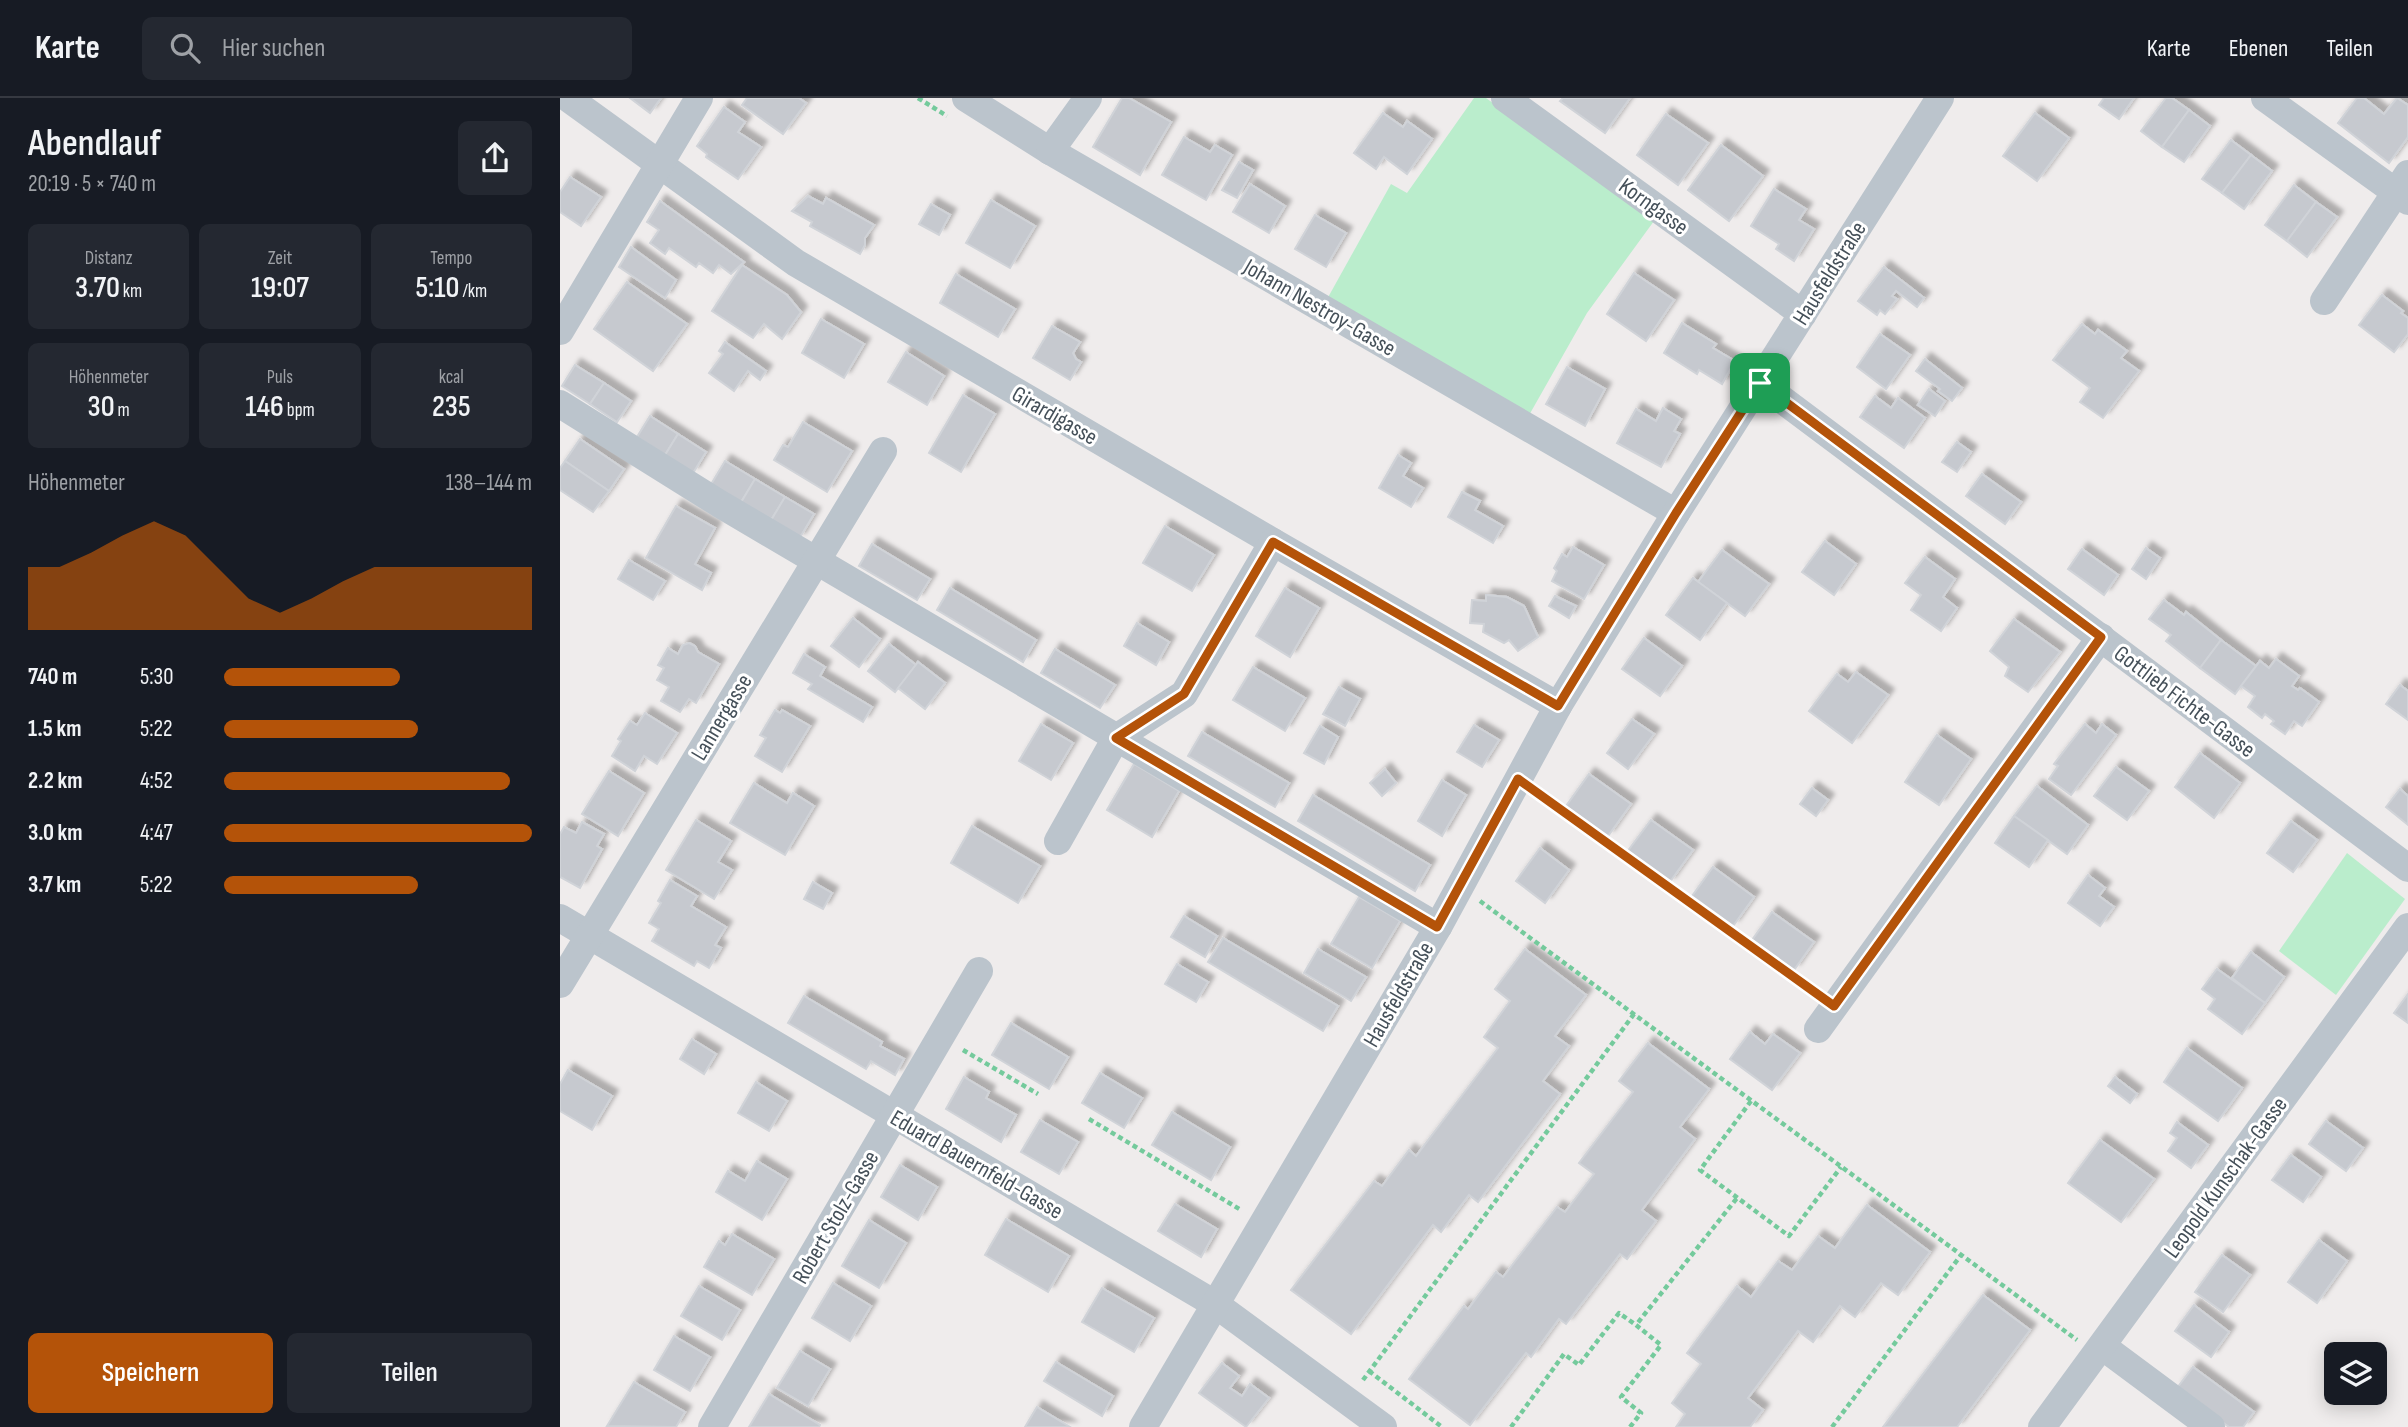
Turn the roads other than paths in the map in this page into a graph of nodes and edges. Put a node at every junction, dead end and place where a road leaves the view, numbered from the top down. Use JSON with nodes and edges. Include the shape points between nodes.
{"nodes":[{"id":1,"x":568,"y":98,"type":"edge"},
{"id":2,"x":699,"y":98,"type":"edge"},
{"id":3,"x":967,"y":98,"type":"edge"},
{"id":4,"x":1088,"y":98,"type":"edge"},
{"id":5,"x":1505,"y":98,"type":"edge"},
{"id":6,"x":1940,"y":98,"type":"edge"},
{"id":7,"x":2265,"y":98,"type":"edge"},
{"id":8,"x":1050,"y":151,"type":"junction"},
{"id":9,"x":660,"y":163,"type":"junction"},
{"id":10,"x":2404,"y":189,"type":"edge"},
{"id":11,"x":2324,"y":301,"type":"dead end"},
{"id":12,"x":1803,"y":314,"type":"junction"},
{"id":13,"x":560,"y":331,"type":"edge"},
{"id":14,"x":1760,"y":383,"type":"junction"},
{"id":15,"x":560,"y":404,"type":"edge"},
{"id":16,"x":883,"y":451,"type":"dead end"},
{"id":17,"x":1676,"y":513,"type":"junction"},
{"id":18,"x":1273,"y":542,"type":"junction"},
{"id":19,"x":816,"y":561,"type":"junction"},
{"id":20,"x":2101,"y":637,"type":"junction"},
{"id":21,"x":1558,"y":706,"type":"junction"},
{"id":22,"x":1116,"y":738,"type":"junction"},
{"id":23,"x":1058,"y":841,"type":"dead end"},
{"id":24,"x":2408,"y":868,"type":"edge"},
{"id":25,"x":560,"y":918,"type":"edge"},
{"id":26,"x":1437,"y":927,"type":"junction"},
{"id":27,"x":2408,"y":927,"type":"edge"},
{"id":28,"x":589,"y":936,"type":"junction"},
{"id":29,"x":979,"y":971,"type":"dead end"},
{"id":30,"x":560,"y":984,"type":"edge"},
{"id":31,"x":1818,"y":1029,"type":"dead end"},
{"id":32,"x":895,"y":1115,"type":"junction"},
{"id":33,"x":1215,"y":1304,"type":"junction"},
{"id":34,"x":2099,"y":1350,"type":"junction"},
{"id":35,"x":712,"y":1427,"type":"edge"},
{"id":36,"x":1143,"y":1427,"type":"edge"},
{"id":37,"x":1383,"y":1427,"type":"edge"},
{"id":38,"x":2042,"y":1427,"type":"edge"},
{"id":39,"x":2211,"y":1427,"type":"edge"}],
"edges":[{"from":1,"to":9,"type":"street","name":"Girardigasse"},
{"from":2,"to":9,"type":"street"},
{"from":3,"to":8,"type":"street","name":"Johann Nestroy-Gasse"},
{"from":4,"to":8,"type":"street"},
{"from":5,"to":12,"type":"street","name":"Korngasse"},
{"from":6,"to":12,"type":"street","name":"Hausfeldstraße"},
{"from":7,"to":10,"type":"street"},
{"from":8,"to":17,"type":"street","name":"Johann Nestroy-Gasse"},
{"from":9,"to":13,"type":"street"},
{"from":9,"to":18,"type":"street","name":"Girardigasse","via":[[796,263]]},
{"from":10,"to":11,"type":"street"},
{"from":12,"to":14,"type":"street","name":"Hausfeldstraße"},
{"from":14,"to":17,"type":"street","name":"Hausfeldstraße"},
{"from":14,"to":20,"type":"street","name":"Gottlieb Fichte-Gasse"},
{"from":15,"to":19,"type":"street"},
{"from":16,"to":19,"type":"street","name":"Lannergasse"},
{"from":17,"to":21,"type":"street","name":"Hausfeldstraße"},
{"from":18,"to":21,"type":"street","name":"Girardigasse"},
{"from":18,"to":22,"type":"street","via":[[1184,694]]},
{"from":19,"to":22,"type":"street"},
{"from":19,"to":28,"type":"street","name":"Lannergasse"},
{"from":20,"to":24,"type":"street","name":"Gottlieb Fichte-Gasse"},
{"from":20,"to":31,"type":"street"},
{"from":21,"to":26,"type":"street","name":"Hausfeldstraße"},
{"from":22,"to":23,"type":"street"},
{"from":22,"to":26,"type":"street"},
{"from":25,"to":28,"type":"street","name":"Eduard Bauernfeld-Gasse"},
{"from":26,"to":33,"type":"street","name":"Hausfeldstraße"},
{"from":27,"to":34,"type":"street","name":"Leopold Kunschak-Gasse"},
{"from":28,"to":30,"type":"street","name":"Lannergasse"},
{"from":28,"to":32,"type":"street","name":"Eduard Bauernfeld-Gasse"},
{"from":29,"to":32,"type":"street","name":"Robert Stolz-Gasse"},
{"from":32,"to":33,"type":"street","name":"Eduard Bauernfeld-Gasse"},
{"from":32,"to":35,"type":"street","name":"Robert Stolz-Gasse"},
{"from":33,"to":36,"type":"street","name":"Hausfeldstraße"},
{"from":33,"to":37,"type":"street","name":"Eduard Bauernfeld-Gasse"},
{"from":34,"to":38,"type":"street","name":"Leopold Kunschak-Gasse"},
{"from":34,"to":39,"type":"street"}]}
